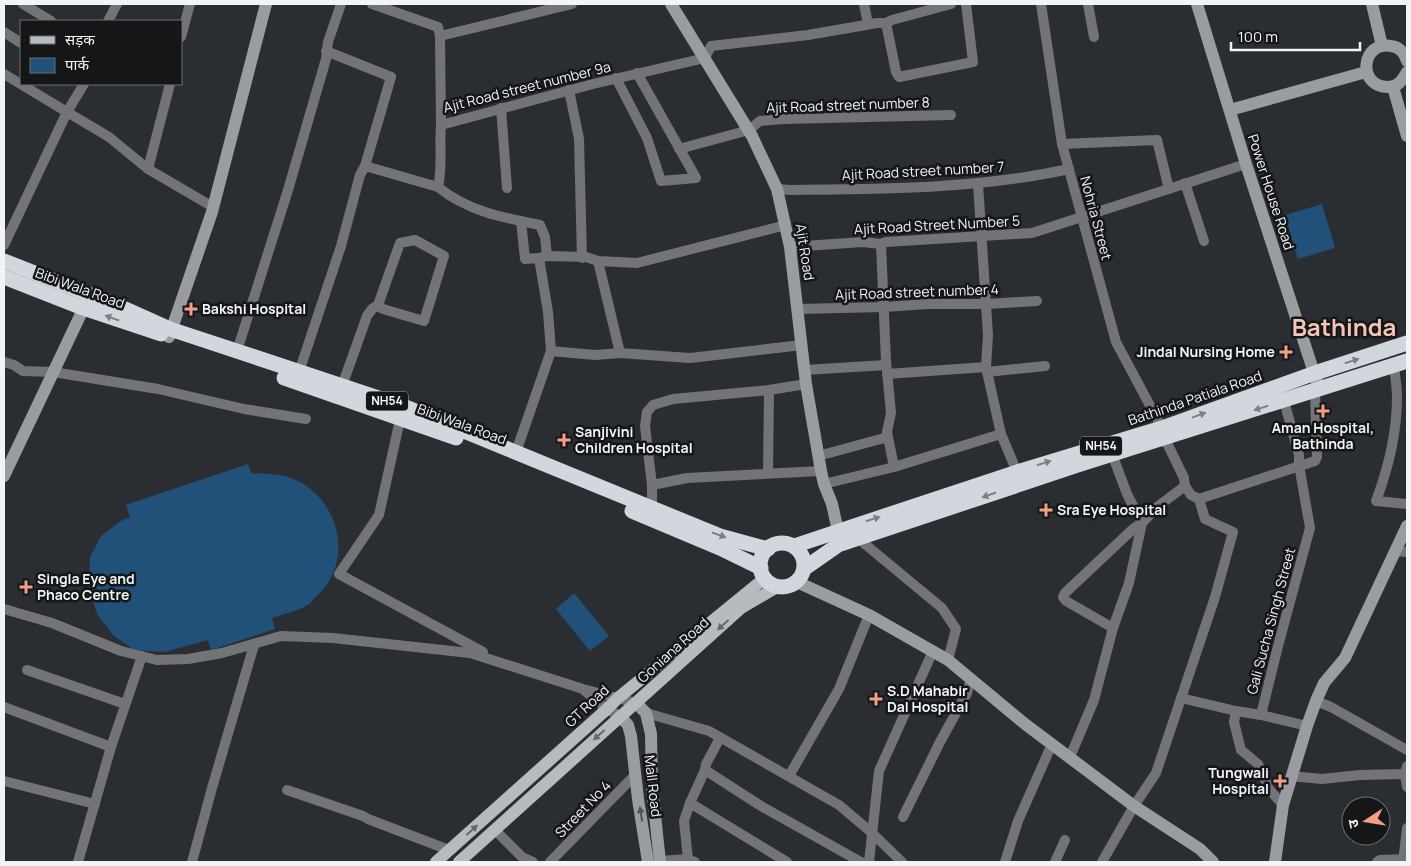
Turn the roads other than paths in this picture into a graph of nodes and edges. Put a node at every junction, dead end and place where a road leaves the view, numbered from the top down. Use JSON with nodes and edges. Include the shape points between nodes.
{"nodes":[{"id":1,"x":23,"y":4,"type":"edge"},
{"id":2,"x":117,"y":4,"type":"edge"},
{"id":3,"x":190,"y":4,"type":"edge"},
{"id":4,"x":266,"y":4,"type":"edge"},
{"id":5,"x":341,"y":4,"type":"edge"},
{"id":6,"x":372,"y":4,"type":"edge"},
{"id":7,"x":572,"y":4,"type":"edge"},
{"id":8,"x":671,"y":4,"type":"edge"},
{"id":9,"x":864,"y":4,"type":"edge"},
{"id":10,"x":951,"y":4,"type":"edge"},
{"id":11,"x":966,"y":4,"type":"edge"},
{"id":12,"x":1042,"y":4,"type":"edge"},
{"id":13,"x":1088,"y":4,"type":"edge"},
{"id":14,"x":1197,"y":4,"type":"edge"},
{"id":15,"x":1372,"y":4,"type":"edge"},
{"id":16,"x":49,"y":20,"type":"edge"},
{"id":17,"x":109,"y":20,"type":"edge"},
{"id":18,"x":886,"y":23,"type":"junction"},
{"id":19,"x":868,"y":24,"type":"junction"},
{"id":20,"x":4,"y":32,"type":"edge"},
{"id":21,"x":182,"y":33,"type":"edge"},
{"id":22,"x":440,"y":36,"type":"junction"},
{"id":23,"x":1094,"y":38,"type":"dead end"},
{"id":24,"x":20,"y":42,"type":"edge"},
{"id":25,"x":1382,"y":46,"type":"junction"},
{"id":26,"x":326,"y":51,"type":"junction"},
{"id":27,"x":705,"y":58,"type":"junction"},
{"id":28,"x":1407,"y":58,"type":"edge"},
{"id":29,"x":1366,"y":72,"type":"junction"},
{"id":30,"x":1407,"y":72,"type":"edge"},
{"id":31,"x":638,"y":73,"type":"junction"},
{"id":32,"x":4,"y":74,"type":"edge"},
{"id":33,"x":616,"y":78,"type":"junction"},
{"id":34,"x":20,"y":84,"type":"edge"},
{"id":35,"x":22,"y":85,"type":"edge"},
{"id":36,"x":83,"y":85,"type":"edge"},
{"id":37,"x":169,"y":85,"type":"edge"},
{"id":38,"x":1393,"y":87,"type":"junction"},
{"id":39,"x":569,"y":90,"type":"junction"},
{"id":40,"x":501,"y":108,"type":"junction"},
{"id":41,"x":1230,"y":110,"type":"junction"},
{"id":42,"x":67,"y":112,"type":"junction"},
{"id":43,"x":951,"y":115,"type":"dead end"},
{"id":44,"x":441,"y":125,"type":"junction"},
{"id":45,"x":749,"y":130,"type":"junction"},
{"id":46,"x":1407,"y":136,"type":"edge"},
{"id":47,"x":1062,"y":144,"type":"junction"},
{"id":48,"x":678,"y":149,"type":"junction"},
{"id":49,"x":1246,"y":164,"type":"junction"},
{"id":50,"x":365,"y":166,"type":"junction"},
{"id":51,"x":148,"y":169,"type":"junction"},
{"id":52,"x":1069,"y":169,"type":"junction"},
{"id":53,"x":978,"y":184,"type":"junction"},
{"id":54,"x":1185,"y":184,"type":"junction"},
{"id":55,"x":438,"y":187,"type":"junction"},
{"id":56,"x":507,"y":188,"type":"dead end"},
{"id":57,"x":777,"y":189,"type":"junction"},
{"id":58,"x":1169,"y":189,"type":"junction"},
{"id":59,"x":213,"y":207,"type":"junction"},
{"id":60,"x":1082,"y":216,"type":"junction"},
{"id":61,"x":521,"y":221,"type":"junction"},
{"id":62,"x":786,"y":225,"type":"junction"},
{"id":63,"x":981,"y":236,"type":"junction"},
{"id":64,"x":1204,"y":241,"type":"dead end"},
{"id":65,"x":881,"y":244,"type":"junction"},
{"id":66,"x":4,"y":245,"type":"edge"},
{"id":67,"x":790,"y":246,"type":"junction"},
{"id":68,"x":543,"y":257,"type":"junction"},
{"id":69,"x":582,"y":258,"type":"junction"},
{"id":70,"x":598,"y":260,"type":"junction"},
{"id":71,"x":4,"y":261,"type":"edge"},
{"id":72,"x":4,"y":277,"type":"edge"},
{"id":73,"x":1037,"y":301,"type":"dead end"},
{"id":74,"x":87,"y":302,"type":"junction"},
{"id":75,"x":986,"y":304,"type":"junction"},
{"id":76,"x":378,"y":305,"type":"junction"},
{"id":77,"x":884,"y":308,"type":"junction"},
{"id":78,"x":798,"y":309,"type":"junction"},
{"id":79,"x":169,"y":333,"type":"junction"},
{"id":80,"x":1407,"y":343,"type":"edge"},
{"id":81,"x":802,"y":345,"type":"junction"},
{"id":82,"x":551,"y":350,"type":"junction"},
{"id":83,"x":236,"y":351,"type":"junction"},
{"id":84,"x":620,"y":353,"type":"junction"},
{"id":85,"x":4,"y":362,"type":"edge"},
{"id":86,"x":1401,"y":364,"type":"edge"},
{"id":87,"x":1045,"y":366,"type":"dead end"},
{"id":88,"x":805,"y":370,"type":"junction"},
{"id":89,"x":887,"y":370,"type":"junction"},
{"id":90,"x":987,"y":370,"type":"junction"},
{"id":91,"x":53,"y":372,"type":"junction"},
{"id":92,"x":299,"y":372,"type":"junction"},
{"id":93,"x":1315,"y":373,"type":"junction"},
{"id":94,"x":806,"y":384,"type":"junction"},
{"id":95,"x":342,"y":386,"type":"junction"},
{"id":96,"x":769,"y":390,"type":"junction"},
{"id":97,"x":1317,"y":390,"type":"junction"},
{"id":98,"x":1284,"y":401,"type":"junction"},
{"id":99,"x":402,"y":412,"type":"junction"},
{"id":100,"x":306,"y":420,"type":"dead end"},
{"id":101,"x":1162,"y":433,"type":"junction"},
{"id":102,"x":1001,"y":434,"type":"junction"},
{"id":103,"x":888,"y":437,"type":"junction"},
{"id":104,"x":516,"y":452,"type":"junction"},
{"id":105,"x":1112,"y":454,"type":"junction"},
{"id":106,"x":818,"y":456,"type":"junction"},
{"id":107,"x":1299,"y":465,"type":"junction"},
{"id":108,"x":894,"y":468,"type":"junction"},
{"id":109,"x":821,"y":471,"type":"junction"},
{"id":110,"x":1017,"y":472,"type":"junction"},
{"id":111,"x":768,"y":473,"type":"junction"},
{"id":112,"x":4,"y":476,"type":"edge"},
{"id":113,"x":824,"y":484,"type":"junction"},
{"id":114,"x":652,"y":485,"type":"junction"},
{"id":115,"x":1184,"y":486,"type":"junction"},
{"id":116,"x":1198,"y":499,"type":"junction"},
{"id":117,"x":1407,"y":504,"type":"edge"},
{"id":118,"x":652,"y":508,"type":"junction"},
{"id":119,"x":1142,"y":523,"type":"junction"},
{"id":120,"x":1407,"y":526,"type":"edge"},
{"id":121,"x":838,"y":530,"type":"junction"},
{"id":122,"x":860,"y":540,"type":"junction"},
{"id":123,"x":794,"y":546,"type":"junction"},
{"id":124,"x":768,"y":549,"type":"junction"},
{"id":125,"x":1401,"y":551,"type":"edge"},
{"id":126,"x":805,"y":568,"type":"junction"},
{"id":127,"x":767,"y":578,"type":"junction"},
{"id":128,"x":797,"y":582,"type":"junction"},
{"id":129,"x":4,"y":609,"type":"edge"},
{"id":130,"x":869,"y":615,"type":"junction"},
{"id":131,"x":1113,"y":628,"type":"junction"},
{"id":132,"x":254,"y":645,"type":"junction"},
{"id":133,"x":933,"y":651,"type":"junction"},
{"id":134,"x":142,"y":656,"type":"junction"},
{"id":135,"x":948,"y":660,"type":"junction"},
{"id":136,"x":506,"y":664,"type":"junction"},
{"id":137,"x":27,"y":670,"type":"dead end"},
{"id":138,"x":971,"y":679,"type":"junction"},
{"id":139,"x":582,"y":689,"type":"junction"},
{"id":140,"x":618,"y":698,"type":"junction"},
{"id":141,"x":1181,"y":698,"type":"junction"},
{"id":142,"x":1316,"y":701,"type":"junction"},
{"id":143,"x":125,"y":704,"type":"junction"},
{"id":144,"x":636,"y":704,"type":"junction"},
{"id":145,"x":4,"y":707,"type":"edge"},
{"id":146,"x":608,"y":709,"type":"junction"},
{"id":147,"x":1236,"y":711,"type":"junction"},
{"id":148,"x":646,"y":713,"type":"junction"},
{"id":149,"x":1261,"y":715,"type":"junction"},
{"id":150,"x":620,"y":716,"type":"junction"},
{"id":151,"x":1307,"y":726,"type":"junction"},
{"id":152,"x":720,"y":738,"type":"junction"},
{"id":153,"x":1052,"y":744,"type":"junction"},
{"id":154,"x":111,"y":746,"type":"junction"},
{"id":155,"x":1407,"y":750,"type":"edge"},
{"id":156,"x":1070,"y":758,"type":"junction"},
{"id":157,"x":705,"y":770,"type":"junction"},
{"id":158,"x":1406,"y":770,"type":"edge"},
{"id":159,"x":636,"y":774,"type":"junction"},
{"id":160,"x":789,"y":776,"type":"junction"},
{"id":161,"x":1291,"y":776,"type":"junction"},
{"id":162,"x":4,"y":784,"type":"edge"},
{"id":163,"x":1407,"y":787,"type":"edge"},
{"id":164,"x":287,"y":790,"type":"dead end"},
{"id":165,"x":690,"y":802,"type":"junction"},
{"id":166,"x":95,"y":804,"type":"junction"},
{"id":167,"x":1283,"y":805,"type":"junction"},
{"id":168,"x":1134,"y":806,"type":"junction"},
{"id":169,"x":903,"y":817,"type":"dead end"},
{"id":170,"x":1407,"y":828,"type":"edge"},
{"id":171,"x":495,"y":830,"type":"junction"},
{"id":172,"x":871,"y":832,"type":"junction"},
{"id":173,"x":1065,"y":840,"type":"dead end"},
{"id":174,"x":449,"y":850,"type":"junction"},
{"id":175,"x":692,"y":860,"type":"edge"},
{"id":176,"x":1405,"y":860,"type":"edge"},
{"id":177,"x":78,"y":862,"type":"edge"},
{"id":178,"x":192,"y":862,"type":"edge"},
{"id":179,"x":436,"y":862,"type":"edge"},
{"id":180,"x":459,"y":862,"type":"edge"},
{"id":181,"x":533,"y":862,"type":"edge"},
{"id":182,"x":550,"y":862,"type":"edge"},
{"id":183,"x":656,"y":862,"type":"edge"},
{"id":184,"x":787,"y":862,"type":"edge"},
{"id":185,"x":861,"y":862,"type":"edge"},
{"id":186,"x":869,"y":862,"type":"edge"},
{"id":187,"x":902,"y":862,"type":"edge"},
{"id":188,"x":1005,"y":862,"type":"edge"},
{"id":189,"x":1055,"y":862,"type":"edge"},
{"id":190,"x":1102,"y":862,"type":"edge"},
{"id":191,"x":1213,"y":862,"type":"edge"},
{"id":192,"x":1275,"y":862,"type":"edge"},
{"id":193,"x":1378,"y":862,"type":"edge"}],
"edges":[{"from":1,"to":16,"type":"street"},
{"from":2,"to":17,"type":"street"},
{"from":3,"to":21,"type":"street"},
{"from":4,"to":59,"type":"street"},
{"from":5,"to":26,"type":"street"},
{"from":6,"to":22,"type":"street","via":[[438,27]]},
{"from":7,"to":22,"type":"street"},
{"from":8,"to":27,"type":"street","name":"Ajit Road"},
{"from":9,"to":19,"type":"street"},
{"from":10,"to":18,"type":"street"},
{"from":11,"to":18,"type":"street","via":[[972,62],[899,77]]},
{"from":12,"to":47,"type":"street","name":"Nohria Street"},
{"from":13,"to":23,"type":"street"},
{"from":14,"to":41,"type":"street","name":"Power House Road"},
{"from":15,"to":25,"type":"street"},
{"from":18,"to":19,"type":"street"},
{"from":19,"to":27,"type":"street","via":[[808,35],[711,46]]},
{"from":20,"to":24,"type":"street"},
{"from":22,"to":44,"type":"street","name":"Ajit Road street number 9a"},
{"from":25,"to":28,"type":"street","via":[[1393,46]]},
{"from":25,"to":29,"type":"street","via":[[1373,50],[1367,60]]},
{"from":26,"to":50,"type":"street","via":[[391,77]]},
{"from":26,"to":83,"type":"street","via":[[288,190]]},
{"from":27,"to":31,"type":"street","name":"Ajit Road street number 9a"},
{"from":27,"to":45,"type":"street","name":"Ajit Road"},
{"from":29,"to":38,"type":"street","via":[[1381,87]]},
{"from":29,"to":41,"type":"street"},
{"from":30,"to":38,"type":"street"},
{"from":31,"to":33,"type":"street","name":"Ajit Road street number 9a"},
{"from":31,"to":48,"type":"street"},
{"from":32,"to":34,"type":"street"},
{"from":33,"to":39,"type":"street","name":"Ajit Road street number 9a"},
{"from":33,"to":48,"type":"street","via":[[647,138],[662,181],[696,178]]},
{"from":35,"to":42,"type":"street"},
{"from":36,"to":42,"type":"street"},
{"from":37,"to":51,"type":"street"},
{"from":38,"to":46,"type":"street"},
{"from":39,"to":40,"type":"street","name":"Ajit Road street number 9a"},
{"from":39,"to":69,"type":"street","via":[[579,139]]},
{"from":40,"to":44,"type":"street","name":"Ajit Road street number 9a"},
{"from":40,"to":56,"type":"street"},
{"from":41,"to":49,"type":"street","name":"Power House Road"},
{"from":42,"to":51,"type":"street","via":[[109,137]]},
{"from":42,"to":66,"type":"street"},
{"from":43,"to":45,"type":"street","name":"Ajit Road street number 8","via":[[784,119],[760,121]]},
{"from":44,"to":55,"type":"street"},
{"from":45,"to":48,"type":"street","name":"Ajit Road street number 8"},
{"from":45,"to":57,"type":"street","name":"Ajit Road"},
{"from":47,"to":52,"type":"street","name":"Nohria Street"},
{"from":47,"to":58,"type":"street","via":[[1157,140]]},
{"from":49,"to":54,"type":"street","name":"Ajit Road Street Number 5"},
{"from":49,"to":93,"type":"street","name":"Power House Road"},
{"from":50,"to":55,"type":"street"},
{"from":50,"to":92,"type":"street"},
{"from":51,"to":59,"type":"street"},
{"from":52,"to":53,"type":"street","name":"Ajit Road street number 7"},
{"from":52,"to":60,"type":"street","name":"Nohria Street"},
{"from":53,"to":57,"type":"street","name":"Ajit Road street number 7"},
{"from":53,"to":63,"type":"street"},
{"from":54,"to":58,"type":"street","name":"Ajit Road Street Number 5"},
{"from":54,"to":64,"type":"street"},
{"from":55,"to":61,"type":"street","via":[[450,198],[482,212]]},
{"from":57,"to":62,"type":"street","name":"Ajit Road"},
{"from":58,"to":60,"type":"street","name":"Ajit Road Street Number 5"},
{"from":59,"to":79,"type":"street"},
{"from":60,"to":63,"type":"street","name":"Ajit Road Street Number 5","via":[[1032,233]]},
{"from":60,"to":101,"type":"street","name":"Nohria Street","via":[[1116,342]]},
{"from":61,"to":68,"type":"street","via":[[540,225],[545,237]]},
{"from":61,"to":68,"type":"street","via":[[524,259]]},
{"from":62,"to":67,"type":"street","name":"Ajit Road"},
{"from":62,"to":70,"type":"street","via":[[637,262]]},
{"from":63,"to":65,"type":"street","name":"Ajit Road Street Number 5"},
{"from":63,"to":75,"type":"street"},
{"from":65,"to":67,"type":"street","name":"Ajit Road Street Number 5"},
{"from":65,"to":77,"type":"street"},
{"from":67,"to":78,"type":"street","name":"Ajit Road"},
{"from":68,"to":69,"type":"street"},
{"from":68,"to":82,"type":"street"},
{"from":69,"to":70,"type":"street"},
{"from":70,"to":84,"type":"street"},
{"from":71,"to":74,"type":"highway","number":"NH54"},
{"from":72,"to":74,"type":"highway","name":"Bibi Wala Road","number":"NH54"},
{"from":73,"to":75,"type":"street","name":"Ajit Road street number 4"},
{"from":74,"to":79,"type":"highway","name":"Bibi Wala Road","number":"NH54"},
{"from":74,"to":91,"type":"street"},
{"from":75,"to":77,"type":"street","name":"Ajit Road street number 4"},
{"from":75,"to":90,"type":"street"},
{"from":76,"to":76,"type":"street","via":[[400,243],[415,240],[444,256],[424,321]]},
{"from":76,"to":95,"type":"street","via":[[367,316]]},
{"from":77,"to":78,"type":"street","name":"Ajit Road street number 4"},
{"from":77,"to":89,"type":"street"},
{"from":78,"to":81,"type":"street","name":"Ajit Road"},
{"from":79,"to":83,"type":"highway","number":"NH54"},
{"from":79,"to":99,"type":"highway","name":"Bibi Wala Road","number":"NH54"},
{"from":93,"to":80,"type":"highway","name":"Bathinda Patiala Road","number":"NH54","one_way":true},
{"from":81,"to":84,"type":"street","via":[[690,358]]},
{"from":81,"to":88,"type":"street","name":"Ajit Road"},
{"from":82,"to":84,"type":"street","via":[[595,356]]},
{"from":82,"to":104,"type":"street"},
{"from":83,"to":92,"type":"highway","number":"NH54"},
{"from":85,"to":91,"type":"street","via":[[23,370]]},
{"from":86,"to":97,"type":"highway","number":"NH54"},
{"from":86,"to":117,"type":"street","via":[[1394,432],[1376,501]]},
{"from":87,"to":90,"type":"street"},
{"from":88,"to":89,"type":"street"},
{"from":88,"to":94,"type":"street","name":"Ajit Road"},
{"from":89,"to":90,"type":"street"},
{"from":89,"to":103,"type":"street","via":[[891,413]]},
{"from":90,"to":102,"type":"street"},
{"from":91,"to":100,"type":"street","via":[[158,389]]},
{"from":91,"to":112,"type":"street"},
{"from":92,"to":95,"type":"highway","number":"NH54"},
{"from":93,"to":97,"type":"street","name":"Power House Road"},
{"from":101,"to":93,"type":"highway","name":"Bathinda Patiala Road","number":"NH54","one_way":true},
{"from":94,"to":96,"type":"street"},
{"from":94,"to":106,"type":"street","name":"Ajit Road"},
{"from":95,"to":99,"type":"highway","number":"NH54"},
{"from":96,"to":111,"type":"street"},
{"from":96,"to":114,"type":"street","via":[[673,398],[653,405],[645,426]]},
{"from":97,"to":98,"type":"highway","number":"NH54"},
{"from":97,"to":107,"type":"street","via":[[1317,457],[1315,461]]},
{"from":98,"to":101,"type":"highway","number":"NH54","one_way":true},
{"from":98,"to":107,"type":"street","name":"Gali Sucha Singh Street"},
{"from":99,"to":104,"type":"highway","number":"NH54"},
{"from":99,"to":127,"type":"highway","name":"Bibi Wala Road","number":"NH54","via":[[720,548]]},
{"from":99,"to":136,"type":"street","via":[[379,515],[339,574]]},
{"from":101,"to":105,"type":"highway","number":"NH54"},
{"from":110,"to":101,"type":"highway","name":"Bathinda Patiala Road","number":"NH54","one_way":true},
{"from":101,"to":115,"type":"street","name":"Nohria Street","via":[[1184,478]]},
{"from":102,"to":108,"type":"street"},
{"from":102,"to":110,"type":"street"},
{"from":103,"to":106,"type":"street"},
{"from":103,"to":108,"type":"street"},
{"from":104,"to":118,"type":"highway","number":"NH54"},
{"from":105,"to":119,"type":"street"},
{"from":105,"to":122,"type":"highway","number":"NH54","one_way":true},
{"from":106,"to":109,"type":"street","name":"Ajit Road"},
{"from":107,"to":116,"type":"street"},
{"from":107,"to":149,"type":"street","name":"Gali Sucha Singh Street","via":[[1310,528]]},
{"from":108,"to":113,"type":"street"},
{"from":109,"to":111,"type":"street"},
{"from":109,"to":113,"type":"street","name":"Ajit Road"},
{"from":121,"to":110,"type":"highway","name":"Bathinda Patiala Road","number":"NH54","one_way":true},
{"from":111,"to":114,"type":"street","via":[[687,478]]},
{"from":113,"to":121,"type":"street","name":"Ajit Road"},
{"from":114,"to":118,"type":"street"},
{"from":115,"to":116,"type":"street"},
{"from":115,"to":119,"type":"street"},
{"from":116,"to":141,"type":"street","via":[[1205,519],[1233,532]]},
{"from":118,"to":124,"type":"highway","number":"NH54","one_way":true,"via":[[720,536]]},
{"from":119,"to":131,"type":"street","via":[[1129,583]]},
{"from":119,"to":131,"type":"street","via":[[1063,597]]},
{"from":120,"to":125,"type":"street"},
{"from":121,"to":123,"type":"highway","name":"Bathinda Patiala Road","number":"NH54"},
{"from":122,"to":126,"type":"highway","number":"NH54","via":[[838,546]]},
{"from":122,"to":135,"type":"street","via":[[942,608],[956,629]]},
{"from":123,"to":124,"type":"highway","number":"NH54","via":[[780,543]]},
{"from":123,"to":126,"type":"highway","via":[[802,556]]},
{"from":124,"to":127,"type":"highway","via":[[763,554]]},
{"from":125,"to":142,"type":"street","via":[[1345,658],[1324,683]]},
{"from":126,"to":128,"type":"highway","number":"NH54"},
{"from":127,"to":128,"type":"highway","via":[[791,586]]},
{"from":127,"to":140,"type":"main road","name":"GT Road"},
{"from":127,"to":144,"type":"main road","name":"Goniana Road","one_way":true,"via":[[741,608]]},
{"from":128,"to":130,"type":"street"},
{"from":129,"to":134,"type":"street"},
{"from":130,"to":133,"type":"street"},
{"from":130,"to":160,"type":"street","via":[[839,689]]},
{"from":131,"to":156,"type":"street","via":[[1094,700]]},
{"from":132,"to":134,"type":"street","via":[[188,659],[157,660]]},
{"from":132,"to":136,"type":"street","via":[[281,636],[333,638],[470,653]]},
{"from":132,"to":178,"type":"street"},
{"from":133,"to":135,"type":"street"},
{"from":133,"to":172,"type":"street","via":[[879,771]]},
{"from":134,"to":143,"type":"street"},
{"from":135,"to":138,"type":"street"},
{"from":136,"to":139,"type":"street"},
{"from":137,"to":143,"type":"street"},
{"from":138,"to":153,"type":"street"},
{"from":138,"to":169,"type":"street","via":[[967,693]]},
{"from":139,"to":140,"type":"street"},
{"from":139,"to":146,"type":"street"},
{"from":140,"to":144,"type":"street"},
{"from":140,"to":146,"type":"main road","name":"GT Road"},
{"from":141,"to":147,"type":"street"},
{"from":141,"to":168,"type":"street","via":[[1156,773]]},
{"from":142,"to":151,"type":"street"},
{"from":142,"to":155,"type":"street"},
{"from":143,"to":154,"type":"street"},
{"from":144,"to":148,"type":"street"},
{"from":144,"to":150,"type":"main road","name":"Goniana Road"},
{"from":145,"to":154,"type":"street"},
{"from":146,"to":150,"type":"street"},
{"from":174,"to":146,"type":"main road","name":"GT Road","one_way":true},
{"from":147,"to":149,"type":"street","name":"Gali Sucha Singh Street"},
{"from":147,"to":167,"type":"street","name":"Gali Sucha Singh Street","via":[[1234,722],[1241,750],[1258,764],[1269,789]]},
{"from":148,"to":152,"type":"street","via":[[709,731]]},
{"from":148,"to":183,"type":"street","name":"Mall Road","via":[[650,734]]},
{"from":149,"to":151,"type":"street"},
{"from":150,"to":159,"type":"street","name":"Mall Road","via":[[632,736]]},
{"from":150,"to":171,"type":"main road","name":"Goniana Road","one_way":true},
{"from":151,"to":161,"type":"street"},
{"from":152,"to":157,"type":"street"},
{"from":152,"to":160,"type":"street"},
{"from":153,"to":156,"type":"street"},
{"from":153,"to":188,"type":"street","via":[[1018,821]]},
{"from":154,"to":166,"type":"street"},
{"from":156,"to":168,"type":"street"},
{"from":157,"to":165,"type":"street"},
{"from":157,"to":185,"type":"street","via":[[761,806]]},
{"from":158,"to":161,"type":"street","via":[[1322,779]]},
{"from":158,"to":163,"type":"street"},
{"from":159,"to":182,"type":"street","name":"Street No 4"},
{"from":183,"to":159,"type":"street","name":"Mall Road","one_way":true},
{"from":160,"to":172,"type":"street","via":[[839,805]]},
{"from":161,"to":167,"type":"street"},
{"from":162,"to":166,"type":"street"},
{"from":164,"to":174,"type":"street"},
{"from":165,"to":175,"type":"street","via":[[684,821]]},
{"from":165,"to":184,"type":"street"},
{"from":166,"to":177,"type":"street"},
{"from":167,"to":192,"type":"street"},
{"from":168,"to":190,"type":"street"},
{"from":168,"to":191,"type":"street","via":[[1200,849]]},
{"from":170,"to":176,"type":"street"},
{"from":171,"to":180,"type":"main road","name":"Goniana Road"},
{"from":171,"to":181,"type":"street","via":[[522,857]]},
{"from":172,"to":186,"type":"street"},
{"from":172,"to":187,"type":"street"},
{"from":173,"to":189,"type":"street"},
{"from":174,"to":179,"type":"main road","name":"GT Road"},
{"from":175,"to":183,"type":"street"},
{"from":176,"to":193,"type":"street"}]}
